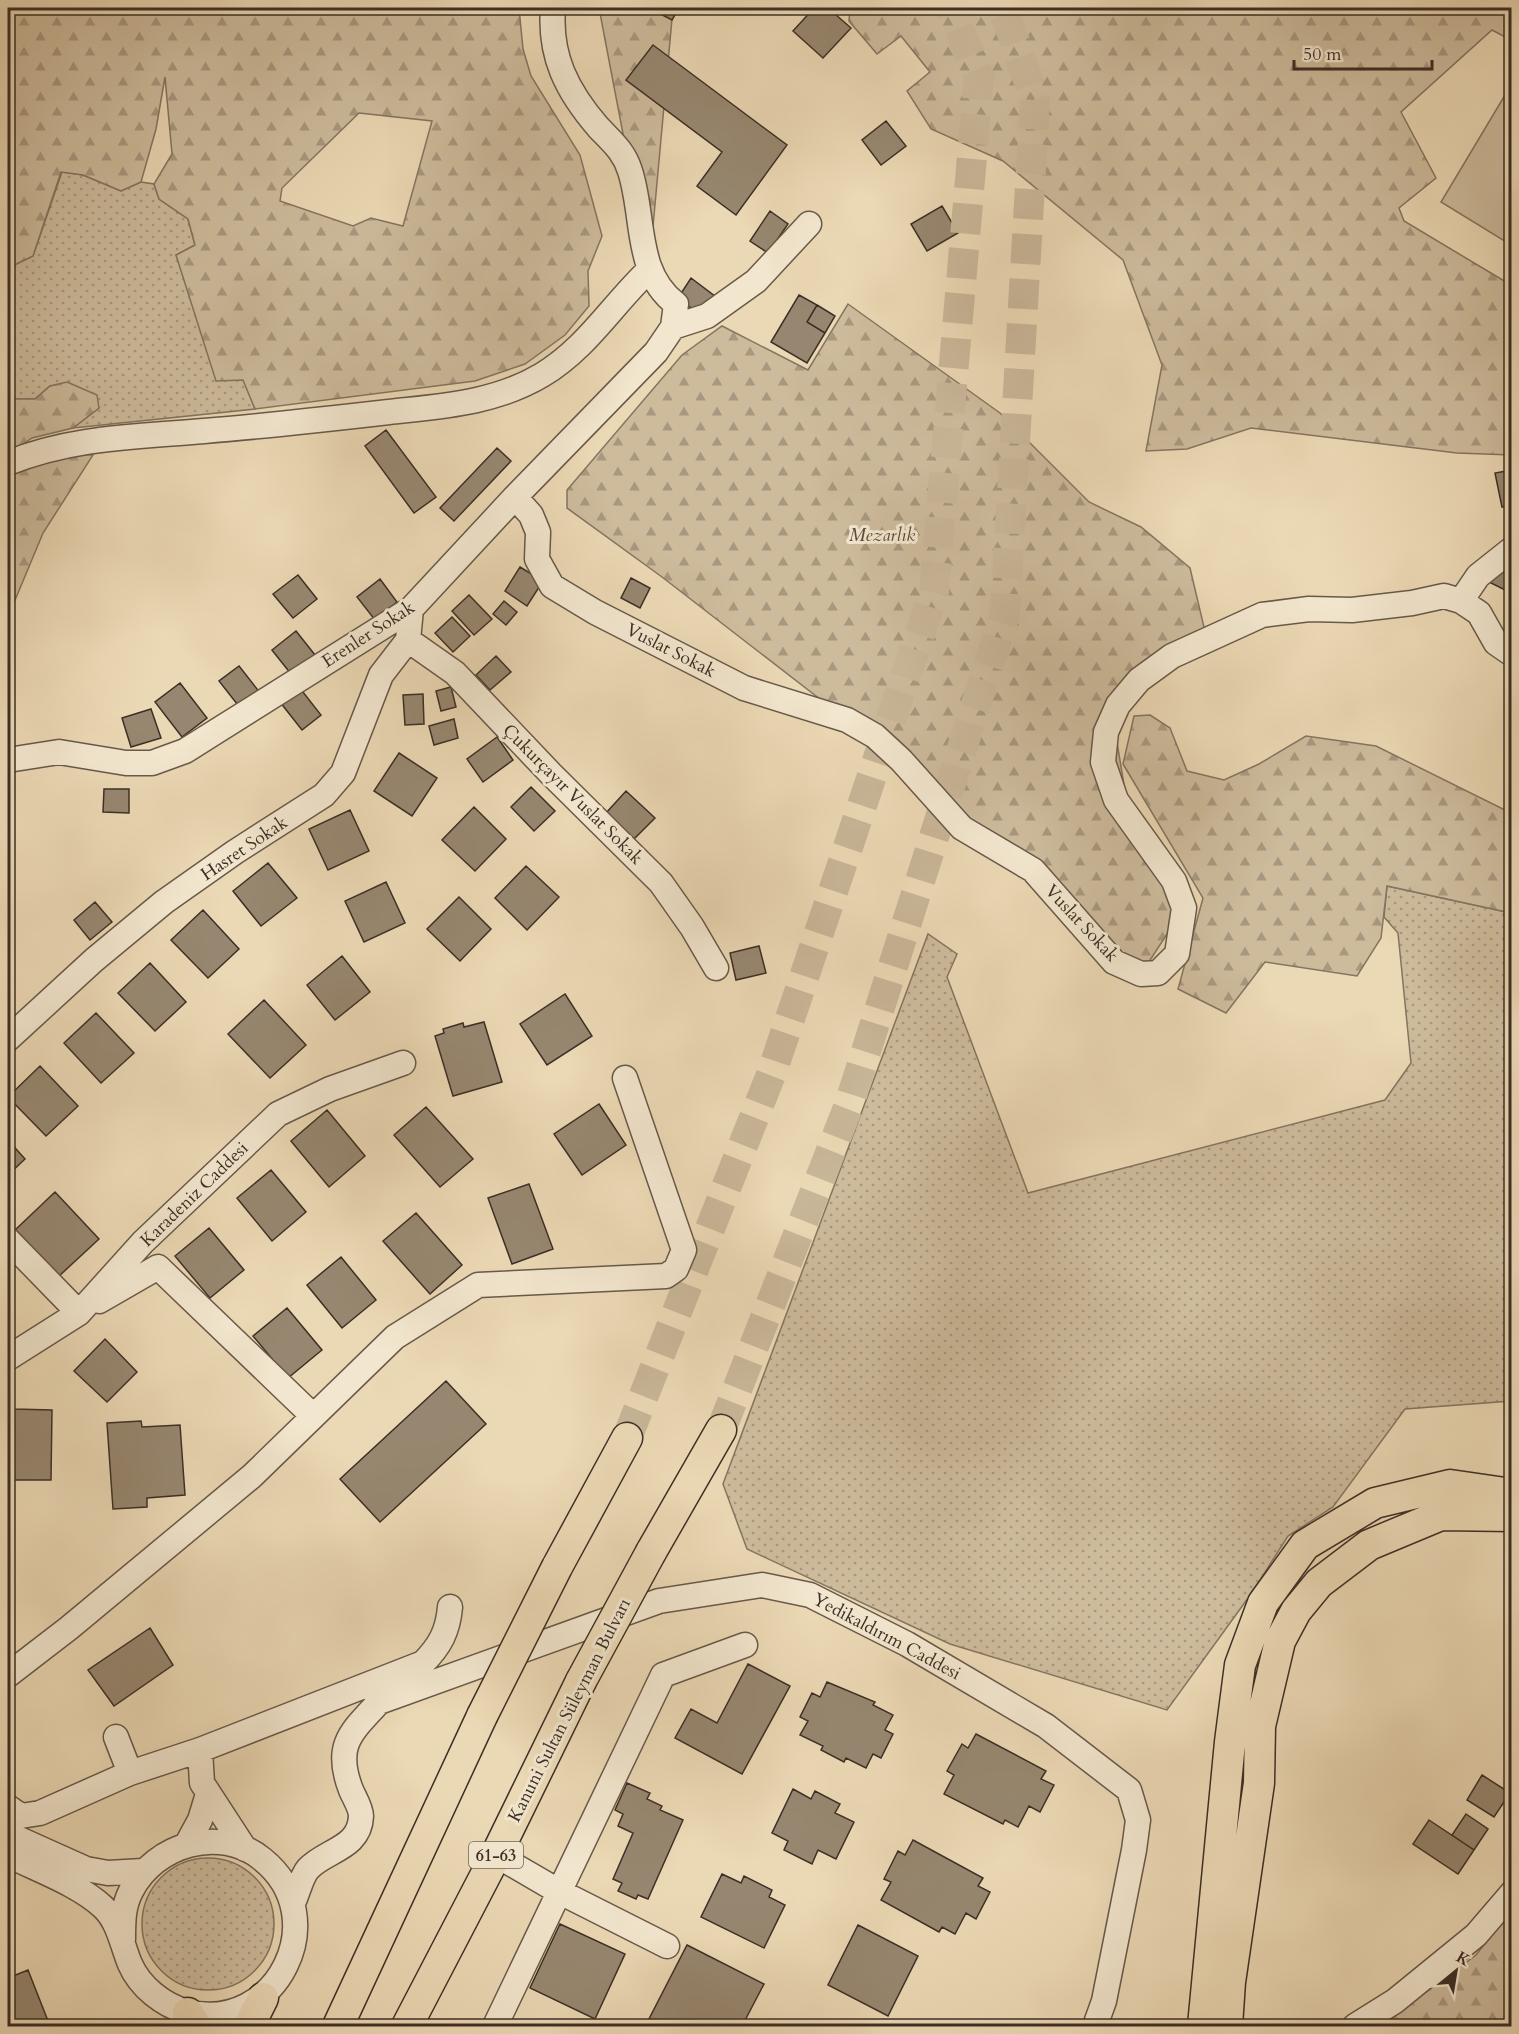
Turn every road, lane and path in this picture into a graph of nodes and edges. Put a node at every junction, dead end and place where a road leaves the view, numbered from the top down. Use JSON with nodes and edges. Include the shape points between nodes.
{"nodes":[{"id":1,"x":553,"y":8,"type":"edge"},
{"id":2,"x":809,"y":224,"type":"dead end"},
{"id":3,"x":649,"y":270,"type":"junction"},
{"id":4,"x":673,"y":327,"type":"junction"},
{"id":5,"x":8,"y":463,"type":"edge"},
{"id":6,"x":515,"y":497,"type":"junction"},
{"id":7,"x":1512,"y":549,"type":"edge"},
{"id":8,"x":1461,"y":601,"type":"junction"},
{"id":9,"x":411,"y":609,"type":"junction"},
{"id":10,"x":408,"y":640,"type":"junction"},
{"id":11,"x":1512,"y":654,"type":"edge"},
{"id":12,"x":8,"y":760,"type":"edge"},
{"id":13,"x":716,"y":968,"type":"dead end"},
{"id":14,"x":8,"y":1039,"type":"edge"},
{"id":15,"x":403,"y":1063,"type":"dead end"},
{"id":16,"x":625,"y":1078,"type":"dead end"},
{"id":17,"x":8,"y":1240,"type":"edge"},
{"id":18,"x":79,"y":1313,"type":"junction"},
{"id":19,"x":8,"y":1358,"type":"edge"},
{"id":20,"x":312,"y":1415,"type":"junction"},
{"id":21,"x":721,"y":1430,"type":"tunnel mouth"},
{"id":22,"x":627,"y":1438,"type":"tunnel mouth"},
{"id":23,"x":1512,"y":1494,"type":"edge"},
{"id":24,"x":1512,"y":1516,"type":"edge"},
{"id":25,"x":450,"y":1607,"type":"dead end"},
{"id":26,"x":745,"y":1646,"type":"dead end"},
{"id":27,"x":8,"y":1675,"type":"edge"},
{"id":28,"x":116,"y":1737,"type":"dead end"},
{"id":29,"x":200,"y":1750,"type":"junction"},
{"id":30,"x":130,"y":1773,"type":"junction"},
{"id":31,"x":208,"y":1794,"type":"junction"},
{"id":32,"x":8,"y":1807,"type":"edge"},
{"id":33,"x":8,"y":1834,"type":"edge"},
{"id":34,"x":187,"y":1844,"type":"junction"},
{"id":35,"x":245,"y":1849,"type":"junction"},
{"id":36,"x":8,"y":1855,"type":"edge"},
{"id":37,"x":496,"y":1855,"type":"junction"},
{"id":38,"x":272,"y":1868,"type":"junction"},
{"id":39,"x":308,"y":1869,"type":"junction"},
{"id":40,"x":143,"y":1871,"type":"junction"},
{"id":41,"x":558,"y":1891,"type":"junction"},
{"id":42,"x":1512,"y":1893,"type":"edge"},
{"id":43,"x":293,"y":1903,"type":"junction"},
{"id":44,"x":123,"y":1939,"type":"junction"},
{"id":45,"x":667,"y":1946,"type":"dead end"},
{"id":46,"x":263,"y":1998,"type":"junction"},
{"id":47,"x":192,"y":2020,"type":"edge"},
{"id":48,"x":249,"y":2026,"type":"edge"},
{"id":49,"x":338,"y":2026,"type":"edge"},
{"id":50,"x":407,"y":2026,"type":"edge"},
{"id":51,"x":495,"y":2026,"type":"edge"},
{"id":52,"x":1095,"y":2026,"type":"edge"},
{"id":53,"x":1203,"y":2026,"type":"edge"},
{"id":54,"x":1227,"y":2026,"type":"edge"},
{"id":55,"x":1355,"y":2026,"type":"edge"}],
"edges":[{"from":1,"to":3,"type":"street","via":[[552,45],[567,85],[598,127],[619,147],[630,170]]},
{"from":2,"to":4,"type":"street","via":[[756,281],[707,316]]},
{"from":3,"to":4,"type":"street","via":[[660,292],[676,304]]},
{"from":3,"to":5,"type":"street","via":[[570,357],[507,393],[460,404],[339,418],[90,440],[42,449]]},
{"from":4,"to":6,"type":"street","name":"Erenler Sokak","via":[[656,352]]},
{"from":6,"to":8,"type":"street","name":"Vuslat Sokak","via":[[531,515],[537,532],[537,559],[552,586],[744,688],[847,720],[875,736],[962,828],[1033,870],[1114,962],[1141,974],[1158,974],[1176,954],[1184,908],[1174,881],[1116,800],[1103,762],[1106,732],[1118,705],[1139,680],[1172,656],[1262,615],[1309,609],[1352,610],[1444,596]]},
{"from":6,"to":9,"type":"street","name":"Erenler Sokak"},
{"from":7,"to":8,"type":"street","via":[[1478,576]]},
{"from":8,"to":11,"type":"street","via":[[1479,613],[1496,644]]},
{"from":9,"to":10,"type":"street"},
{"from":9,"to":12,"type":"street","name":"Erenler Sokak","via":[[185,751],[152,763],[126,763],[59,752]]},
{"from":10,"to":13,"type":"street","name":"Çukurçayır Vuslat Sokak","via":[[455,673],[661,883]]},
{"from":10,"to":14,"type":"street","name":"Hasret Sokak","via":[[381,675],[343,773],[324,795],[164,902],[93,960]]},
{"from":15,"to":18,"type":"street","name":"Karadeniz Caddesi","via":[[330,1089],[278,1114],[143,1242]]},
{"from":16,"to":20,"type":"street","via":[[684,1250],[676,1269],[666,1276],[478,1284],[395,1337]]},
{"from":17,"to":18,"type":"street"},
{"from":18,"to":19,"type":"street","name":"Karadeniz Caddesi"},
{"from":18,"to":20,"type":"street","via":[[158,1268]]},
{"from":20,"to":27,"type":"street","via":[[252,1476]]},
{"from":21,"to":37,"type":"main road","name":"Kanuni Sultan Süleyman Bulvarı","number":"61-63","bridge":true,"via":[[581,1681]]},
{"from":22,"to":49,"type":"main road","bridge":true,"via":[[482,1716]]},
{"from":23,"to":53,"type":"main road","via":[[1450,1485],[1375,1503],[1305,1545],[1263,1603],[1240,1665]]},
{"from":24,"to":54,"type":"main road","via":[[1441,1515],[1369,1545],[1319,1583],[1296,1611],[1281,1641],[1260,1726],[1259,1783]]},
{"from":25,"to":29,"type":"street","via":[[448,1627],[437,1649],[423,1663]]},
{"from":26,"to":41,"type":"street","via":[[663,1675]]},
{"from":28,"to":30,"type":"street"},
{"from":29,"to":30,"type":"street"},
{"from":29,"to":31,"type":"street","via":[[202,1783]]},
{"from":30,"to":32,"type":"street","via":[[40,1813],[21,1815]]},
{"from":31,"to":34,"type":"street"},
{"from":31,"to":35,"type":"street"},
{"from":33,"to":40,"type":"street","via":[[86,1869],[108,1873]]},
{"from":34,"to":35,"type":"street","via":[[216,1841]]},
{"from":34,"to":40,"type":"street","via":[[163,1854]]},
{"from":35,"to":38,"type":"street"},
{"from":36,"to":44,"type":"street","via":[[104,1908]]},
{"from":37,"to":41,"type":"street"},
{"from":37,"to":50,"type":"main road","name":"Kanuni Sultan Süleyman Bulvarı","number":"61-63"},
{"from":38,"to":39,"type":"street"},
{"from":38,"to":43,"type":"street"},
{"from":39,"to":43,"type":"street"},
{"from":39,"to":52,"type":"street","name":"Yedikaldırım Caddesi","via":[[341,1849],[355,1835],[361,1815],[345,1772],[343,1750],[352,1731],[379,1702],[659,1601],[762,1586],[810,1594],[907,1644],[1046,1726],[1129,1790],[1138,1820],[1134,1850],[1104,2001]]},
{"from":40,"to":44,"type":"street","via":[[130,1892],[123,1915]]},
{"from":41,"to":45,"type":"street"},
{"from":41,"to":51,"type":"street"},
{"from":42,"to":55,"type":"street","via":[[1476,1935],[1395,2001]]},
{"from":43,"to":46,"type":"street","via":[[297,1929],[293,1955],[281,1979]]},
{"from":44,"to":47,"type":"street","via":[[130,1964],[144,1986]]},
{"from":46,"to":47,"type":"street","via":[[240,2010]]},
{"from":46,"to":48,"type":"main road"}]}
